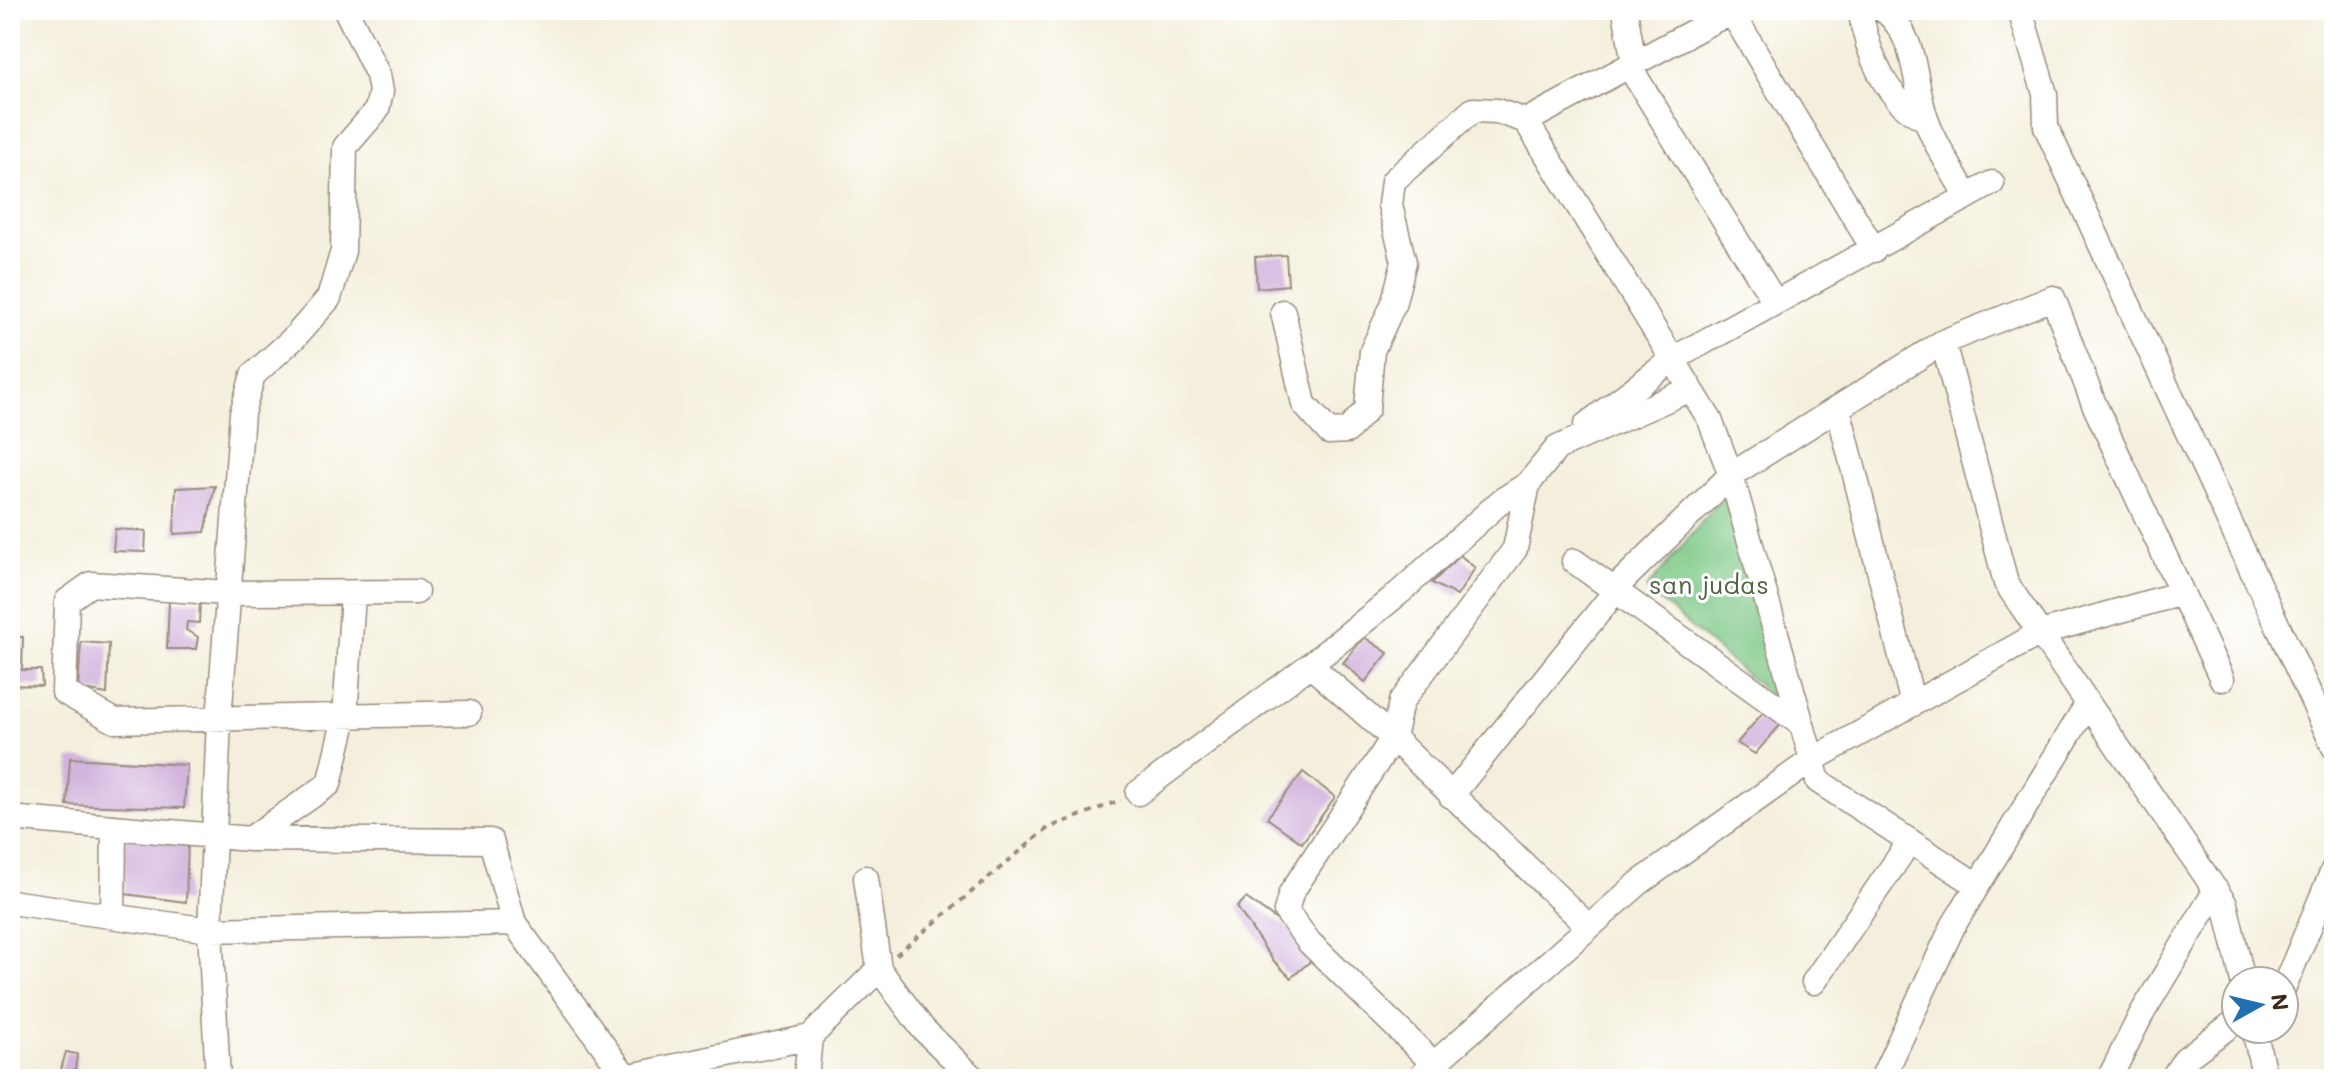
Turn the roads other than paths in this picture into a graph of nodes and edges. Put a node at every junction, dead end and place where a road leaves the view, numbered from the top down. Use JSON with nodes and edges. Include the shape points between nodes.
{"nodes":[{"id":1,"x":346,"y":10,"type":"edge"},
{"id":2,"x":1625,"y":10,"type":"edge"},
{"id":3,"x":1860,"y":10,"type":"edge"},
{"id":4,"x":1884,"y":10,"type":"edge"},
{"id":5,"x":2020,"y":10,"type":"edge"},
{"id":6,"x":1741,"y":13,"type":"edge"},
{"id":7,"x":1632,"y":65,"type":"junction"},
{"id":8,"x":1926,"y":119,"type":"junction"},
{"id":9,"x":1526,"y":121,"type":"junction"},
{"id":10,"x":1992,"y":183,"type":"dead end"},
{"id":11,"x":1967,"y":197,"type":"junction"},
{"id":12,"x":1874,"y":250,"type":"junction"},
{"id":13,"x":1775,"y":302,"type":"junction"},
{"id":14,"x":1283,"y":312,"type":"dead end"},
{"id":15,"x":1943,"y":342,"type":"junction"},
{"id":16,"x":1673,"y":359,"type":"junction"},
{"id":17,"x":1691,"y":389,"type":"junction"},
{"id":18,"x":1838,"y":408,"type":"junction"},
{"id":19,"x":1557,"y":448,"type":"junction"},
{"id":20,"x":1731,"y":475,"type":"junction"},
{"id":21,"x":1528,"y":484,"type":"junction"},
{"id":22,"x":1574,"y":561,"type":"dead end"},
{"id":23,"x":416,"y":592,"type":"dead end"},
{"id":24,"x":228,"y":593,"type":"junction"},
{"id":25,"x":2182,"y":593,"type":"junction"},
{"id":26,"x":353,"y":594,"type":"junction"},
{"id":27,"x":1610,"y":596,"type":"junction"},
{"id":28,"x":2040,"y":633,"type":"junction"},
{"id":29,"x":1310,"y":665,"type":"junction"},
{"id":30,"x":2222,"y":679,"type":"dead end"},
{"id":31,"x":2088,"y":703,"type":"junction"},
{"id":32,"x":1913,"y":704,"type":"junction"},
{"id":33,"x":469,"y":713,"type":"dead end"},
{"id":34,"x":345,"y":717,"type":"junction"},
{"id":35,"x":219,"y":720,"type":"junction"},
{"id":36,"x":1801,"y":724,"type":"junction"},
{"id":37,"x":1393,"y":738,"type":"junction"},
{"id":38,"x":2334,"y":747,"type":"edge"},
{"id":39,"x":1812,"y":760,"type":"junction"},
{"id":40,"x":1138,"y":793,"type":"road end"},
{"id":41,"x":1451,"y":796,"type":"junction"},
{"id":42,"x":10,"y":818,"type":"edge"},
{"id":43,"x":114,"y":828,"type":"junction"},
{"id":44,"x":214,"y":836,"type":"junction"},
{"id":45,"x":250,"y":839,"type":"junction"},
{"id":46,"x":1910,"y":841,"type":"junction"},
{"id":47,"x":866,"y":878,"type":"dead end"},
{"id":48,"x":2332,"y":881,"type":"edge"},
{"id":49,"x":1977,"y":885,"type":"junction"},
{"id":50,"x":2221,"y":897,"type":"junction"},
{"id":51,"x":10,"y":902,"type":"edge"},
{"id":52,"x":113,"y":916,"type":"junction"},
{"id":53,"x":514,"y":923,"type":"junction"},
{"id":54,"x":1589,"y":927,"type":"junction"},
{"id":55,"x":210,"y":930,"type":"junction"},
{"id":56,"x":2239,"y":965,"type":"edge"},
{"id":57,"x":2294,"y":965,"type":"edge"},
{"id":58,"x":879,"y":969,"type":"junction"},
{"id":59,"x":1814,"y":982,"type":"dead end"},
{"id":60,"x":2220,"y":1033,"type":"edge"},
{"id":61,"x":810,"y":1037,"type":"junction"},
{"id":62,"x":2260,"y":1045,"type":"edge"},
{"id":63,"x":1425,"y":1071,"type":"edge"},
{"id":64,"x":218,"y":1079,"type":"edge"},
{"id":65,"x":806,"y":1079,"type":"edge"},
{"id":66,"x":974,"y":1079,"type":"edge"},
{"id":67,"x":1882,"y":1079,"type":"edge"},
{"id":68,"x":2109,"y":1079,"type":"edge"},
{"id":69,"x":2172,"y":1079,"type":"edge"},
{"id":70,"x":2265,"y":1079,"type":"edge"}],
"edges":[{"from":1,"to":24,"type":"street","via":[[381,91],[377,110],[345,147],[343,251],[329,298],[253,375],[242,413]]},
{"from":2,"to":7,"type":"street"},
{"from":3,"to":8,"type":"street","via":[[1889,91],[1907,112]]},
{"from":4,"to":8,"type":"street","via":[[1901,28],[1912,54]]},
{"from":5,"to":38,"type":"street","via":[[2045,94],[2046,127]]},
{"from":6,"to":7,"type":"street","via":[[1717,19]]},
{"from":6,"to":12,"type":"street"},
{"from":7,"to":9,"type":"street"},
{"from":7,"to":13,"type":"street"},
{"from":8,"to":11,"type":"street"},
{"from":9,"to":14,"type":"street","via":[[1473,110],[1393,181],[1390,205],[1404,262],[1393,305],[1372,351],[1367,409],[1347,431],[1329,432],[1304,404]]},
{"from":9,"to":16,"type":"street"},
{"from":10,"to":11,"type":"street"},
{"from":11,"to":12,"type":"street"},
{"from":12,"to":13,"type":"street"},
{"from":13,"to":16,"type":"street"},
{"from":15,"to":18,"type":"street"},
{"from":15,"to":25,"type":"street","via":[[2053,298],[2094,404]]},
{"from":15,"to":28,"type":"street","via":[[2006,583]]},
{"from":16,"to":17,"type":"street"},
{"from":16,"to":19,"type":"street"},
{"from":17,"to":19,"type":"street"},
{"from":17,"to":20,"type":"street","via":[[1710,420]]},
{"from":18,"to":20,"type":"street"},
{"from":18,"to":32,"type":"street"},
{"from":19,"to":21,"type":"street"},
{"from":20,"to":27,"type":"street"},
{"from":20,"to":36,"type":"street"},
{"from":21,"to":29,"type":"street","via":[[1501,501]]},
{"from":21,"to":37,"type":"street","via":[[1515,549],[1401,702]]},
{"from":22,"to":27,"type":"street"},
{"from":23,"to":26,"type":"street"},
{"from":24,"to":26,"type":"street"},
{"from":24,"to":35,"type":"street"},
{"from":24,"to":35,"type":"street","via":[[91,584],[67,601],[64,692],[115,721]]},
{"from":25,"to":28,"type":"street"},
{"from":25,"to":30,"type":"street"},
{"from":26,"to":34,"type":"street"},
{"from":27,"to":36,"type":"street"},
{"from":27,"to":41,"type":"street"},
{"from":28,"to":31,"type":"street"},
{"from":28,"to":32,"type":"street"},
{"from":29,"to":37,"type":"street"},
{"from":29,"to":40,"type":"street"},
{"from":31,"to":49,"type":"street"},
{"from":31,"to":50,"type":"street"},
{"from":32,"to":39,"type":"street"},
{"from":33,"to":34,"type":"street"},
{"from":34,"to":35,"type":"street"},
{"from":34,"to":45,"type":"street","via":[[329,784]]},
{"from":35,"to":44,"type":"street"},
{"from":36,"to":39,"type":"street"},
{"from":37,"to":41,"type":"street"},
{"from":37,"to":63,"type":"street","via":[[1291,893],[1286,911]]},
{"from":39,"to":46,"type":"street","via":[[1818,781]]},
{"from":39,"to":54,"type":"street","via":[[1639,883]]},
{"from":41,"to":54,"type":"street"},
{"from":42,"to":43,"type":"street"},
{"from":43,"to":44,"type":"street"},
{"from":43,"to":52,"type":"street"},
{"from":44,"to":45,"type":"street"},
{"from":44,"to":55,"type":"street"},
{"from":45,"to":53,"type":"street","via":[[491,841]]},
{"from":46,"to":49,"type":"street"},
{"from":46,"to":59,"type":"street"},
{"from":47,"to":58,"type":"street"},
{"from":48,"to":57,"type":"street"},
{"from":49,"to":67,"type":"street"},
{"from":50,"to":56,"type":"street"},
{"from":50,"to":68,"type":"street","via":[[2141,1015]]},
{"from":51,"to":52,"type":"street"},
{"from":52,"to":55,"type":"street"},
{"from":53,"to":55,"type":"street"},
{"from":53,"to":61,"type":"street","via":[[626,1077]]},
{"from":54,"to":63,"type":"street"},
{"from":55,"to":64,"type":"street"},
{"from":58,"to":61,"type":"street"},
{"from":58,"to":66,"type":"street","via":[[923,1029]]},
{"from":60,"to":69,"type":"street","via":[[2185,1059]]},
{"from":61,"to":65,"type":"street"},
{"from":62,"to":70,"type":"street"}]}
